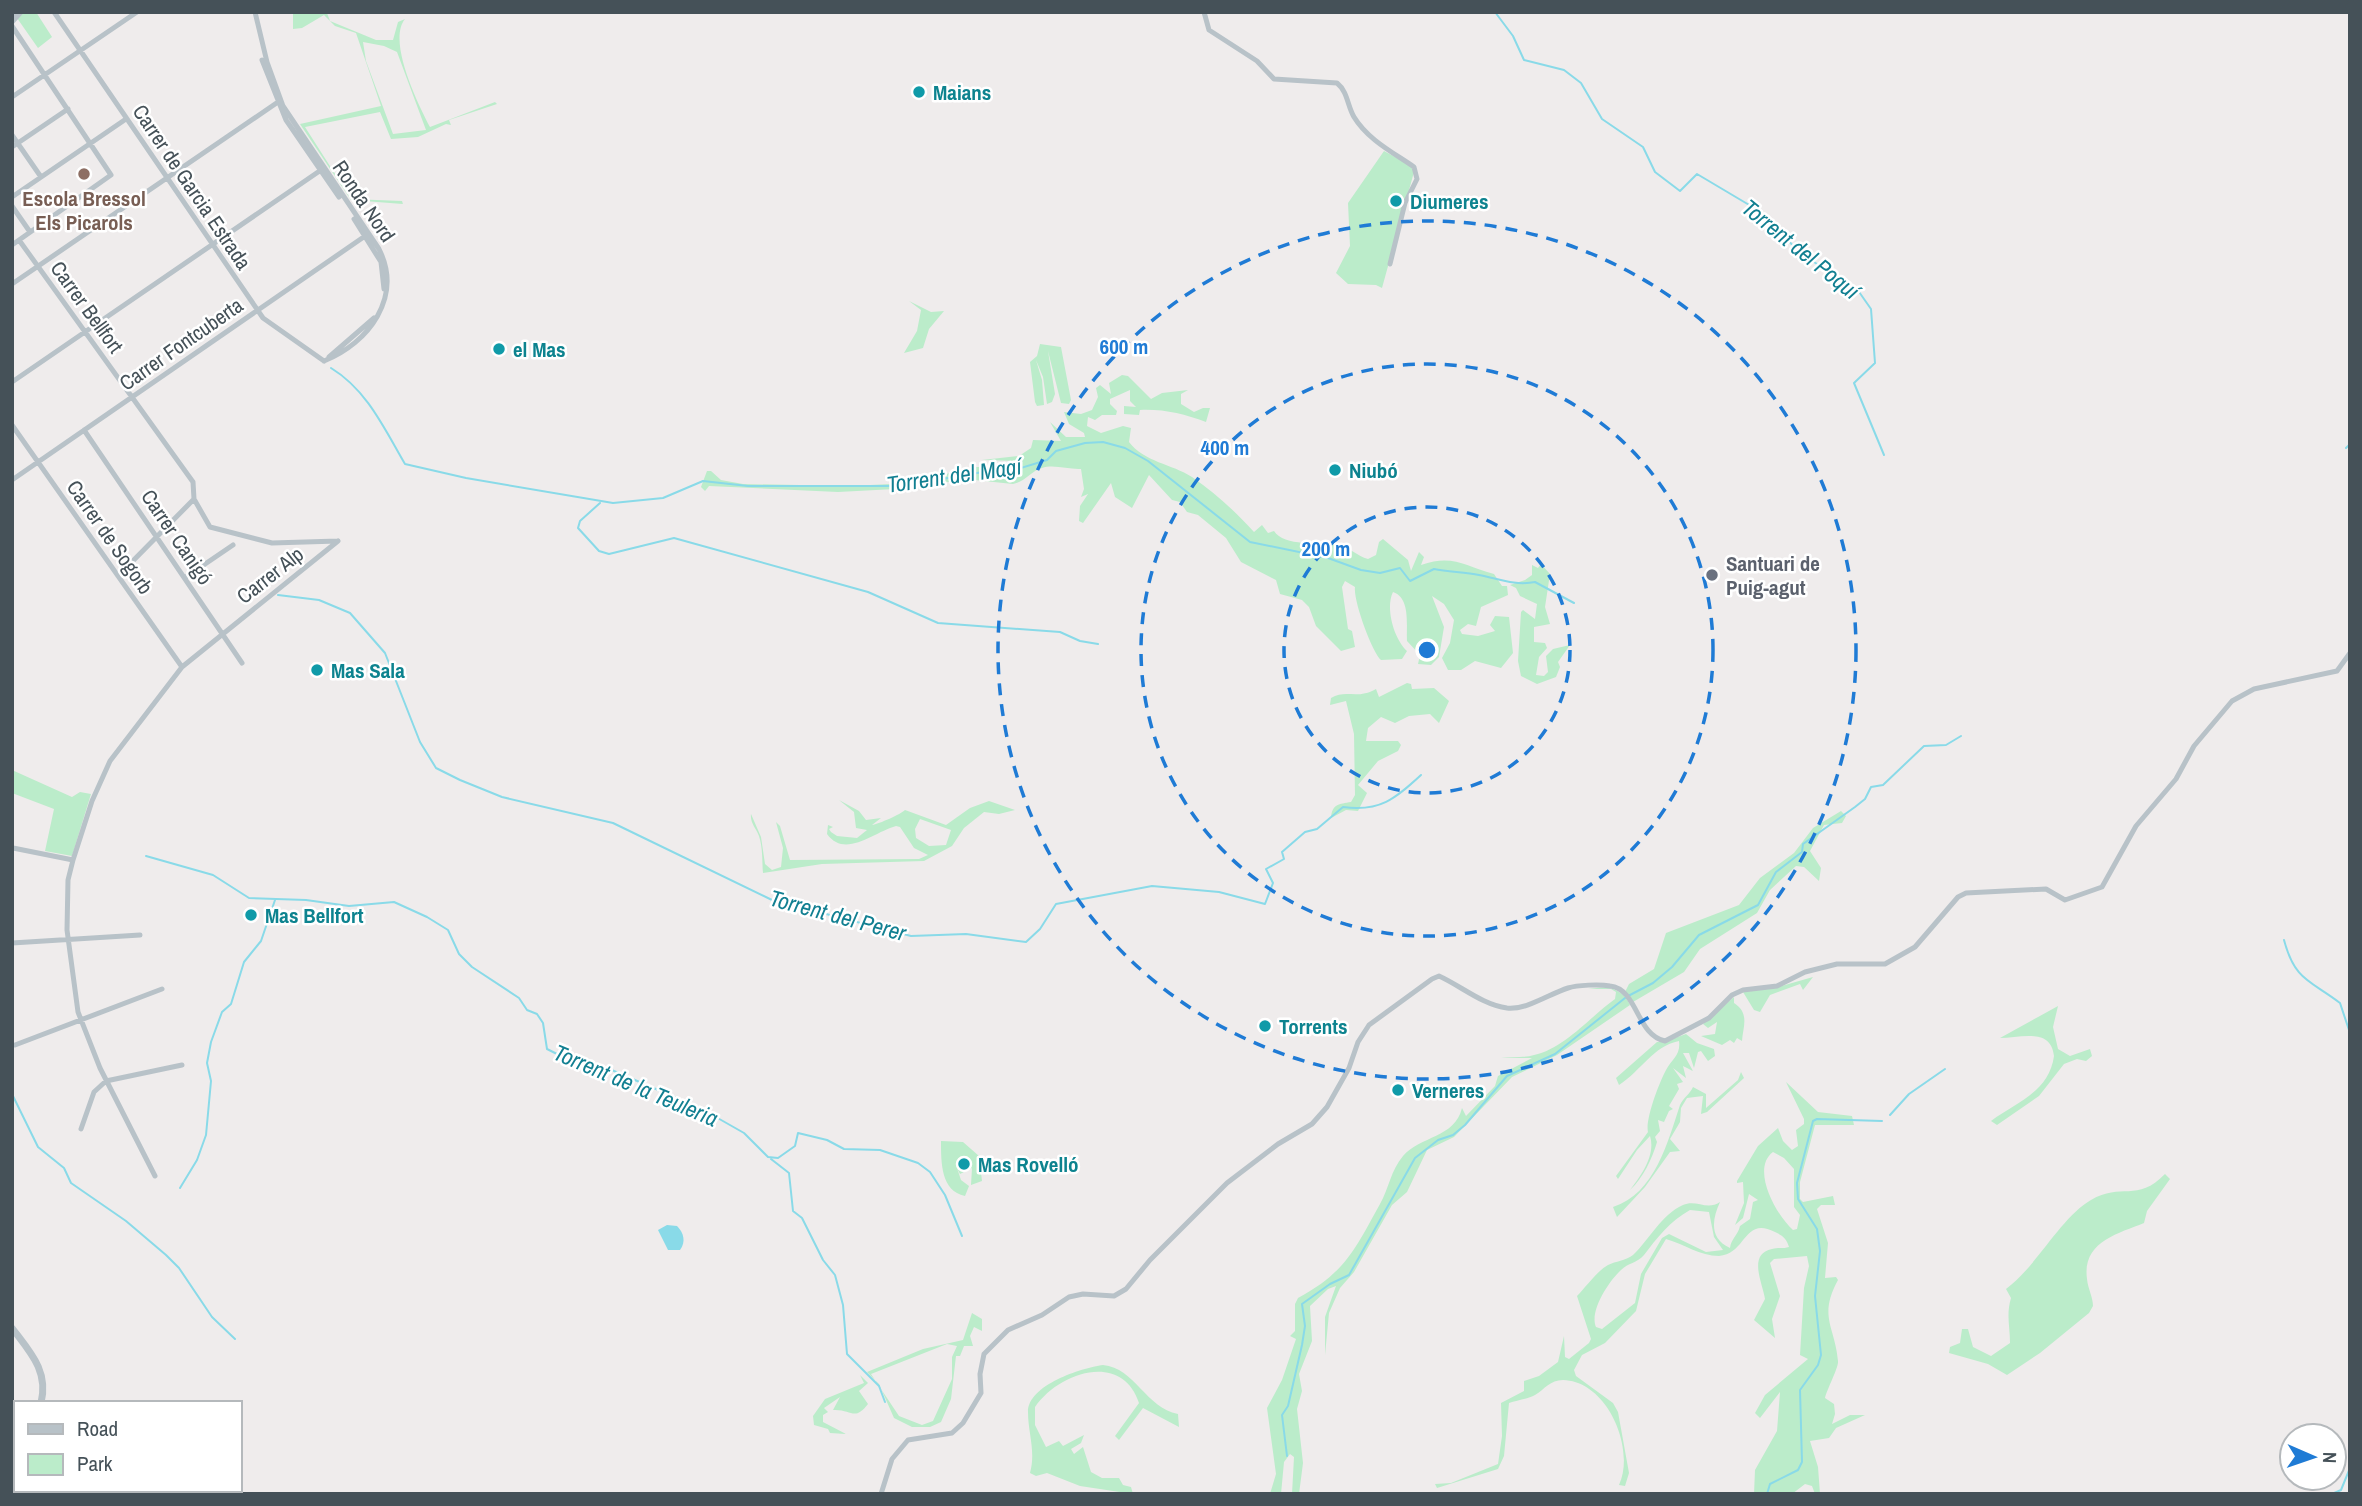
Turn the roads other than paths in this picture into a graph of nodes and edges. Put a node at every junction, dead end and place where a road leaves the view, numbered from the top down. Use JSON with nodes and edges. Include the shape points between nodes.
{"nodes":[{"id":1,"x":21,"y":12,"type":"edge"},
{"id":2,"x":54,"y":12,"type":"edge"},
{"id":3,"x":137,"y":12,"type":"edge"},
{"id":4,"x":254,"y":12,"type":"edge"},
{"id":5,"x":1204,"y":12,"type":"edge"},
{"id":6,"x":127,"y":15,"type":"edge"},
{"id":7,"x":12,"y":24,"type":"edge"},
{"id":8,"x":80,"y":51,"type":"junction"},
{"id":9,"x":44,"y":75,"type":"junction"},
{"id":10,"x":12,"y":97,"type":"edge"},
{"id":11,"x":279,"y":101,"type":"junction"},
{"id":12,"x":68,"y":109,"type":"junction"},
{"id":13,"x":126,"y":119,"type":"junction"},
{"id":14,"x":12,"y":135,"type":"edge"},
{"id":15,"x":91,"y":142,"type":"junction"},
{"id":16,"x":15,"y":145,"type":"edge"},
{"id":17,"x":321,"y":169,"type":"junction"},
{"id":18,"x":41,"y":177,"type":"junction"},
{"id":19,"x":167,"y":179,"type":"junction"},
{"id":20,"x":12,"y":197,"type":"edge"},
{"id":21,"x":12,"y":206,"type":"edge"},
{"id":22,"x":30,"y":232,"type":"junction"},
{"id":23,"x":367,"y":235,"type":"junction"},
{"id":24,"x":19,"y":240,"type":"junction"},
{"id":25,"x":12,"y":244,"type":"edge"},
{"id":26,"x":212,"y":244,"type":"junction"},
{"id":27,"x":1390,"y":264,"type":"dead end"},
{"id":28,"x":38,"y":267,"type":"junction"},
{"id":29,"x":12,"y":284,"type":"edge"},
{"id":30,"x":257,"y":311,"type":"junction"},
{"id":31,"x":86,"y":331,"type":"junction"},
{"id":32,"x":324,"y":362,"type":"joint"},
{"id":33,"x":12,"y":382,"type":"edge"},
{"id":34,"x":132,"y":397,"type":"junction"},
{"id":35,"x":12,"y":425,"type":"edge"},
{"id":36,"x":85,"y":430,"type":"junction"},
{"id":37,"x":38,"y":462,"type":"junction"},
{"id":38,"x":12,"y":480,"type":"edge"},
{"id":39,"x":194,"y":499,"type":"junction"},
{"id":40,"x":158,"y":536,"type":"junction"},
{"id":41,"x":338,"y":541,"type":"joint"},
{"id":42,"x":233,"y":545,"type":"dead end"},
{"id":43,"x":118,"y":576,"type":"junction"},
{"id":44,"x":186,"y":577,"type":"junction"},
{"id":45,"x":222,"y":633,"type":"junction"},
{"id":46,"x":2350,"y":653,"type":"edge"},
{"id":47,"x":242,"y":663,"type":"dead end"},
{"id":48,"x":182,"y":667,"type":"junction"},
{"id":49,"x":13,"y":848,"type":"edge"},
{"id":50,"x":73,"y":860,"type":"junction"},
{"id":51,"x":140,"y":935,"type":"dead end"},
{"id":52,"x":68,"y":940,"type":"junction"},
{"id":53,"x":12,"y":943,"type":"edge"},
{"id":54,"x":162,"y":989,"type":"dead end"},
{"id":55,"x":81,"y":1020,"type":"junction"},
{"id":56,"x":15,"y":1045,"type":"dead end"},
{"id":57,"x":182,"y":1065,"type":"dead end"},
{"id":58,"x":106,"y":1081,"type":"junction"},
{"id":59,"x":81,"y":1129,"type":"dead end"},
{"id":60,"x":155,"y":1176,"type":"dead end"},
{"id":61,"x":12,"y":1328,"type":"edge"},
{"id":62,"x":42,"y":1401,"type":"edge"},
{"id":63,"x":881,"y":1494,"type":"edge"}],
"edges":[{"from":1,"to":7,"type":"street"},
{"from":2,"to":8,"type":"street","name":"Carrer de Garcia Estrada"},
{"from":3,"to":6,"type":"street"},
{"from":4,"to":11,"type":"street","name":"Ronda Nord","via":[[261,54]]},
{"from":5,"to":27,"type":"street","via":[[1209,30],[1257,61],[1274,79],[1338,83],[1356,120],[1392,155],[1415,167],[1416,179]]},
{"from":6,"to":8,"type":"street"},
{"from":7,"to":9,"type":"street"},
{"from":8,"to":9,"type":"street"},
{"from":8,"to":13,"type":"street","name":"Carrer de Garcia Estrada"},
{"from":9,"to":10,"type":"street"},
{"from":9,"to":12,"type":"street"},
{"from":11,"to":17,"type":"street","name":"Ronda Nord"},
{"from":11,"to":19,"type":"street"},
{"from":12,"to":15,"type":"street"},
{"from":12,"to":16,"type":"street"},
{"from":13,"to":15,"type":"street"},
{"from":13,"to":19,"type":"street","name":"Carrer de Garcia Estrada"},
{"from":14,"to":16,"type":"street"},
{"from":15,"to":18,"type":"street"},
{"from":15,"to":22,"type":"street","via":[[111,175]]},
{"from":16,"to":18,"type":"street"},
{"from":17,"to":23,"type":"street","name":"Ronda Nord"},
{"from":17,"to":26,"type":"street"},
{"from":18,"to":20,"type":"street"},
{"from":19,"to":26,"type":"street","name":"Carrer de Garcia Estrada"},
{"from":19,"to":28,"type":"street"},
{"from":21,"to":22,"type":"street"},
{"from":22,"to":24,"type":"street"},
{"from":23,"to":30,"type":"street","name":"Carrer Fontcuberta"},
{"from":23,"to":32,"type":"street","name":"Ronda Nord","via":[[383,270],[382,301],[372,321]]},
{"from":24,"to":25,"type":"street"},
{"from":24,"to":28,"type":"street","name":"Carrer Bellfort"},
{"from":26,"to":30,"type":"street","name":"Carrer de Garcia Estrada"},
{"from":26,"to":31,"type":"street"},
{"from":28,"to":29,"type":"street"},
{"from":28,"to":31,"type":"street","name":"Carrer Bellfort"},
{"from":30,"to":32,"type":"street","name":"Carrer de Garcia Estrada"},
{"from":30,"to":34,"type":"street","name":"Carrer Fontcuberta"},
{"from":31,"to":33,"type":"street"},
{"from":31,"to":34,"type":"street","name":"Carrer Bellfort"},
{"from":34,"to":36,"type":"street","name":"Carrer Fontcuberta"},
{"from":34,"to":39,"type":"street","name":"Carrer Bellfort","via":[[192,482]]},
{"from":35,"to":37,"type":"street","name":"Carrer de Sogorb"},
{"from":36,"to":37,"type":"street","name":"Carrer Fontcuberta"},
{"from":36,"to":40,"type":"street","name":"Carrer Canigó"},
{"from":37,"to":38,"type":"street","name":"Carrer Fontcuberta"},
{"from":37,"to":43,"type":"street","name":"Carrer de Sogorb"},
{"from":39,"to":40,"type":"street"},
{"from":39,"to":41,"type":"street","name":"Carrer Bellfort","via":[[210,527],[219,531],[272,543]]},
{"from":40,"to":43,"type":"street"},
{"from":40,"to":44,"type":"street","name":"Carrer Canigó"},
{"from":41,"to":45,"type":"street","name":"Carrer Alp"},
{"from":42,"to":44,"type":"street"},
{"from":43,"to":48,"type":"street","name":"Carrer de Sogorb"},
{"from":44,"to":45,"type":"street","name":"Carrer Canigó"},
{"from":45,"to":47,"type":"street","name":"Carrer Canigó"},
{"from":45,"to":48,"type":"street","name":"Carrer Alp"},
{"from":46,"to":63,"type":"street","via":[[2337,671],[2254,689],[2232,701],[2136,826],[2102,887],[2091,892],[2065,900],[2046,889],[1965,893],[1915,947],[1894,960],[1837,964],[1805,972],[1777,986],[1743,990],[1709,1018],[1664,1041],[1643,1026],[1633,1005],[1610,986],[1578,985],[1520,1007],[1505,1008],[1439,976],[1432,979],[1369,1026],[1339,1085],[1312,1124],[1227,1183],[1126,1289],[1114,1296],[1069,1297],[1008,1330],[991,1345],[984,1354],[981,1393],[963,1423],[952,1433],[908,1440],[892,1459]]},
{"from":48,"to":50,"type":"street","name":"Carrer Alp","via":[[110,761]]},
{"from":49,"to":50,"type":"street"},
{"from":50,"to":52,"type":"street","name":"Carrer Alp","via":[[68,880]]},
{"from":51,"to":52,"type":"street"},
{"from":52,"to":53,"type":"street"},
{"from":52,"to":55,"type":"street","name":"Carrer Alp"},
{"from":54,"to":55,"type":"street"},
{"from":55,"to":56,"type":"street"},
{"from":55,"to":58,"type":"street","name":"Carrer Alp"},
{"from":57,"to":58,"type":"street"},
{"from":58,"to":59,"type":"street","via":[[94,1092]]},
{"from":58,"to":60,"type":"street","name":"Carrer Alp"},
{"from":61,"to":62,"type":"street","via":[[40,1365],[45,1389]]}]}
